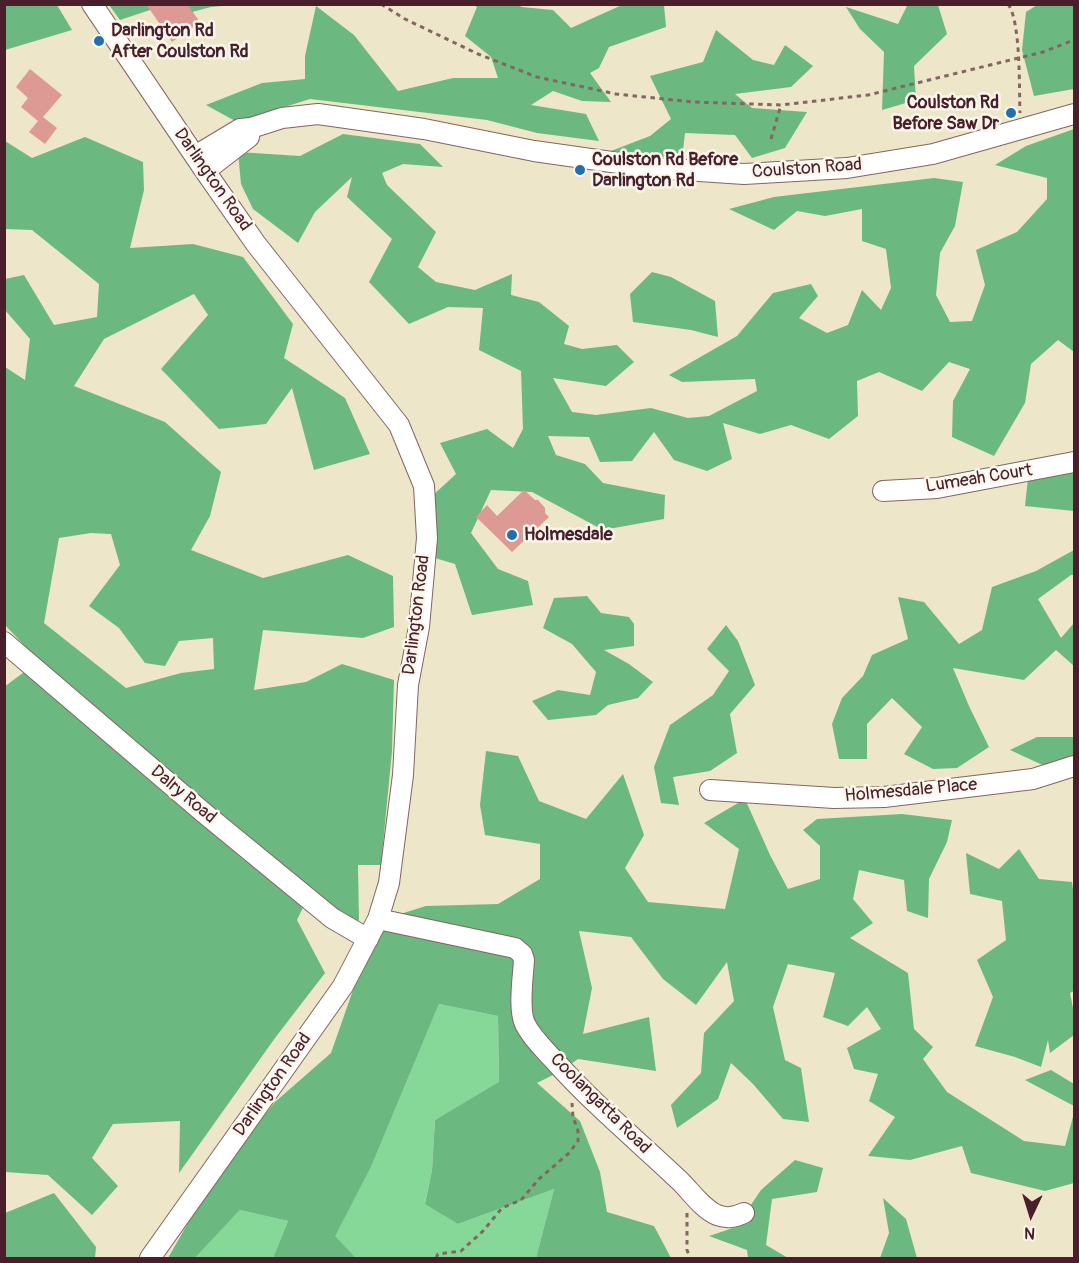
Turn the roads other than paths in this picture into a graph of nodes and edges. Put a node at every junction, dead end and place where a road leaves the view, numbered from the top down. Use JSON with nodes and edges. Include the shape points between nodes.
{"nodes":[{"id":1,"x":92,"y":4,"type":"edge"},
{"id":2,"x":1074,"y":114,"type":"edge"},
{"id":3,"x":200,"y":164,"type":"junction"},
{"id":4,"x":1074,"y":462,"type":"edge"},
{"id":5,"x":883,"y":491,"type":"dead end"},
{"id":6,"x":4,"y":642,"type":"edge"},
{"id":7,"x":1074,"y":766,"type":"edge"},
{"id":8,"x":710,"y":790,"type":"dead end"},
{"id":9,"x":378,"y":919,"type":"junction"},
{"id":10,"x":368,"y":939,"type":"junction"},
{"id":11,"x":744,"y":1213,"type":"dead end"},
{"id":12,"x":150,"y":1258,"type":"edge"}],
"edges":[{"from":1,"to":3,"type":"street","name":"Darlington Road"},
{"from":2,"to":3,"type":"street","name":"Coulston Road","via":[[933,154],[847,168],[744,174],[632,165],[318,114],[240,129]]},
{"from":3,"to":9,"type":"street","name":"Darlington Road","via":[[256,244],[399,425],[424,486],[427,538],[419,627],[408,685],[403,775],[389,883]]},
{"from":4,"to":5,"type":"street","name":"Lumeah Court","via":[[937,488]]},
{"from":6,"to":10,"type":"street","name":"Dalry Road","via":[[332,918]]},
{"from":7,"to":8,"type":"street","name":"Holmesdale Place","via":[[1033,778],[884,797],[834,798]]},
{"from":9,"to":10,"type":"street","name":"Darlington Road"},
{"from":9,"to":11,"type":"street","name":"Coolangatta Road","via":[[515,948],[524,960],[522,1009],[532,1036],[572,1080],[702,1204],[726,1218]]},
{"from":10,"to":12,"type":"street","name":"Darlington Road","via":[[343,986]]}]}
